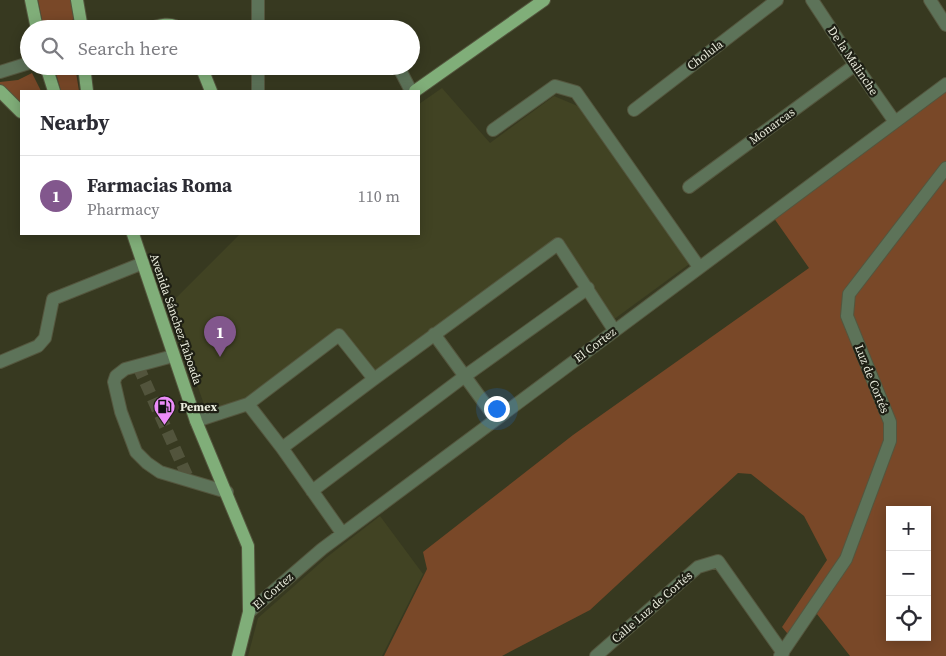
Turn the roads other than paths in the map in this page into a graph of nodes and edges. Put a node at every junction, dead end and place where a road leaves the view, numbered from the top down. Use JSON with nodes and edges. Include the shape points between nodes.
{"nodes":[{"id":1,"x":31,"y":0,"type":"edge"},
{"id":2,"x":77,"y":0,"type":"edge"},
{"id":3,"x":258,"y":0,"type":"edge"},
{"id":4,"x":544,"y":0,"type":"edge"},
{"id":5,"x":777,"y":0,"type":"edge"},
{"id":6,"x":812,"y":0,"type":"edge"},
{"id":7,"x":930,"y":0,"type":"edge"},
{"id":8,"x":35,"y":20,"type":"edge"},
{"id":9,"x":80,"y":20,"type":"edge"},
{"id":10,"x":258,"y":20,"type":"edge"},
{"id":11,"x":946,"y":25,"type":"edge"},
{"id":12,"x":855,"y":65,"type":"junction"},
{"id":13,"x":20,"y":66,"type":"edge"},
{"id":14,"x":0,"y":72,"type":"edge"},
{"id":15,"x":49,"y":75,"type":"edge"},
{"id":16,"x":85,"y":75,"type":"edge"},
{"id":17,"x":205,"y":75,"type":"edge"},
{"id":18,"x":258,"y":75,"type":"edge"},
{"id":19,"x":403,"y":75,"type":"edge"},
{"id":20,"x":946,"y":84,"type":"edge"},
{"id":21,"x":54,"y":90,"type":"edge"},
{"id":22,"x":87,"y":90,"type":"edge"},
{"id":23,"x":211,"y":90,"type":"edge"},
{"id":24,"x":258,"y":90,"type":"edge"},
{"id":25,"x":410,"y":90,"type":"edge"},
{"id":26,"x":416,"y":90,"type":"edge"},
{"id":27,"x":0,"y":91,"type":"edge"},
{"id":28,"x":634,"y":110,"type":"dead end"},
{"id":29,"x":20,"y":111,"type":"edge"},
{"id":30,"x":895,"y":122,"type":"junction"},
{"id":31,"x":494,"y":130,"type":"dead end"},
{"id":32,"x":946,"y":168,"type":"edge"},
{"id":33,"x":689,"y":187,"type":"dead end"},
{"id":34,"x":128,"y":235,"type":"edge"},
{"id":35,"x":133,"y":235,"type":"edge"},
{"id":36,"x":136,"y":247,"type":"junction"},
{"id":37,"x":143,"y":263,"type":"junction"},
{"id":38,"x":699,"y":267,"type":"junction"},
{"id":39,"x":588,"y":288,"type":"junction"},
{"id":40,"x":614,"y":330,"type":"junction"},
{"id":41,"x":434,"y":334,"type":"junction"},
{"id":42,"x":173,"y":356,"type":"junction"},
{"id":43,"x":0,"y":362,"type":"edge"},
{"id":44,"x":465,"y":376,"type":"junction"},
{"id":45,"x":374,"y":378,"type":"junction"},
{"id":46,"x":248,"y":404,"type":"junction"},
{"id":47,"x":496,"y":419,"type":"junction"},
{"id":48,"x":196,"y":421,"type":"junction"},
{"id":49,"x":282,"y":448,"type":"junction"},
{"id":50,"x":312,"y":491,"type":"junction"},
{"id":51,"x":227,"y":492,"type":"junction"},
{"id":52,"x":342,"y":534,"type":"junction"},
{"id":53,"x":249,"y":612,"type":"junction"},
{"id":54,"x":781,"y":655,"type":"edge"},
{"id":55,"x":238,"y":656,"type":"edge"},
{"id":56,"x":596,"y":656,"type":"edge"}],
"edges":[{"from":1,"to":8,"type":"main road"},
{"from":2,"to":9,"type":"main road"},
{"from":3,"to":10,"type":"street"},
{"from":4,"to":26,"type":"main road"},
{"from":5,"to":28,"type":"street","name":"Cholula"},
{"from":6,"to":12,"type":"street","name":"De la Malinche"},
{"from":7,"to":11,"type":"street"},
{"from":12,"to":30,"type":"street","name":"De la Malinche"},
{"from":12,"to":33,"type":"street","name":"Monarcas"},
{"from":13,"to":14,"type":"street"},
{"from":15,"to":21,"type":"main road"},
{"from":16,"to":22,"type":"main road"},
{"from":17,"to":23,"type":"main road"},
{"from":18,"to":24,"type":"street"},
{"from":19,"to":25,"type":"street"},
{"from":20,"to":30,"type":"street","name":"El Cortez"},
{"from":27,"to":29,"type":"main road"},
{"from":30,"to":38,"type":"street","name":"El Cortez"},
{"from":31,"to":38,"type":"street","via":[[555,86],[576,92]]},
{"from":32,"to":54,"type":"street","name":"Luz de Cortés","via":[[849,294],[847,316],[890,422],[890,441],[846,559]]},
{"from":34,"to":36,"type":"main road","name":"Avenida Sánchez Taboada"},
{"from":35,"to":36,"type":"main road","name":"Avenida Sánchez Taboada"},
{"from":36,"to":37,"type":"main road","name":"Avenida Sánchez Taboada"},
{"from":37,"to":42,"type":"main road","name":"Avenida Sánchez Taboada"},
{"from":37,"to":43,"type":"street","via":[[53,299],[46,338],[38,346]]},
{"from":38,"to":40,"type":"street","name":"El Cortez"},
{"from":39,"to":40,"type":"street"},
{"from":39,"to":41,"type":"street","via":[[558,244]]},
{"from":39,"to":44,"type":"street"},
{"from":40,"to":47,"type":"street","name":"El Cortez"},
{"from":41,"to":44,"type":"street"},
{"from":41,"to":45,"type":"street"},
{"from":42,"to":48,"type":"main road","name":"Avenida Sánchez Taboada"},
{"from":42,"to":51,"type":"street","via":[[125,369],[116,376],[114,382],[121,412],[136,452],[160,472]]},
{"from":44,"to":47,"type":"street"},
{"from":44,"to":50,"type":"street"},
{"from":45,"to":46,"type":"street","via":[[339,335]]},
{"from":45,"to":49,"type":"street"},
{"from":46,"to":48,"type":"street"},
{"from":46,"to":49,"type":"street"},
{"from":47,"to":52,"type":"street","name":"El Cortez"},
{"from":48,"to":51,"type":"main road","name":"Avenida Sánchez Taboada"},
{"from":49,"to":50,"type":"street"},
{"from":50,"to":52,"type":"street"},
{"from":51,"to":53,"type":"main road","name":"Avenida Sánchez Taboada","via":[[248,546]]},
{"from":52,"to":53,"type":"street","name":"El Cortez"},
{"from":53,"to":55,"type":"main road","name":"Avenida Sánchez Taboada"},
{"from":54,"to":56,"type":"street","name":"Calle Luz de Cortés","via":[[718,561],[698,566]]}]}
